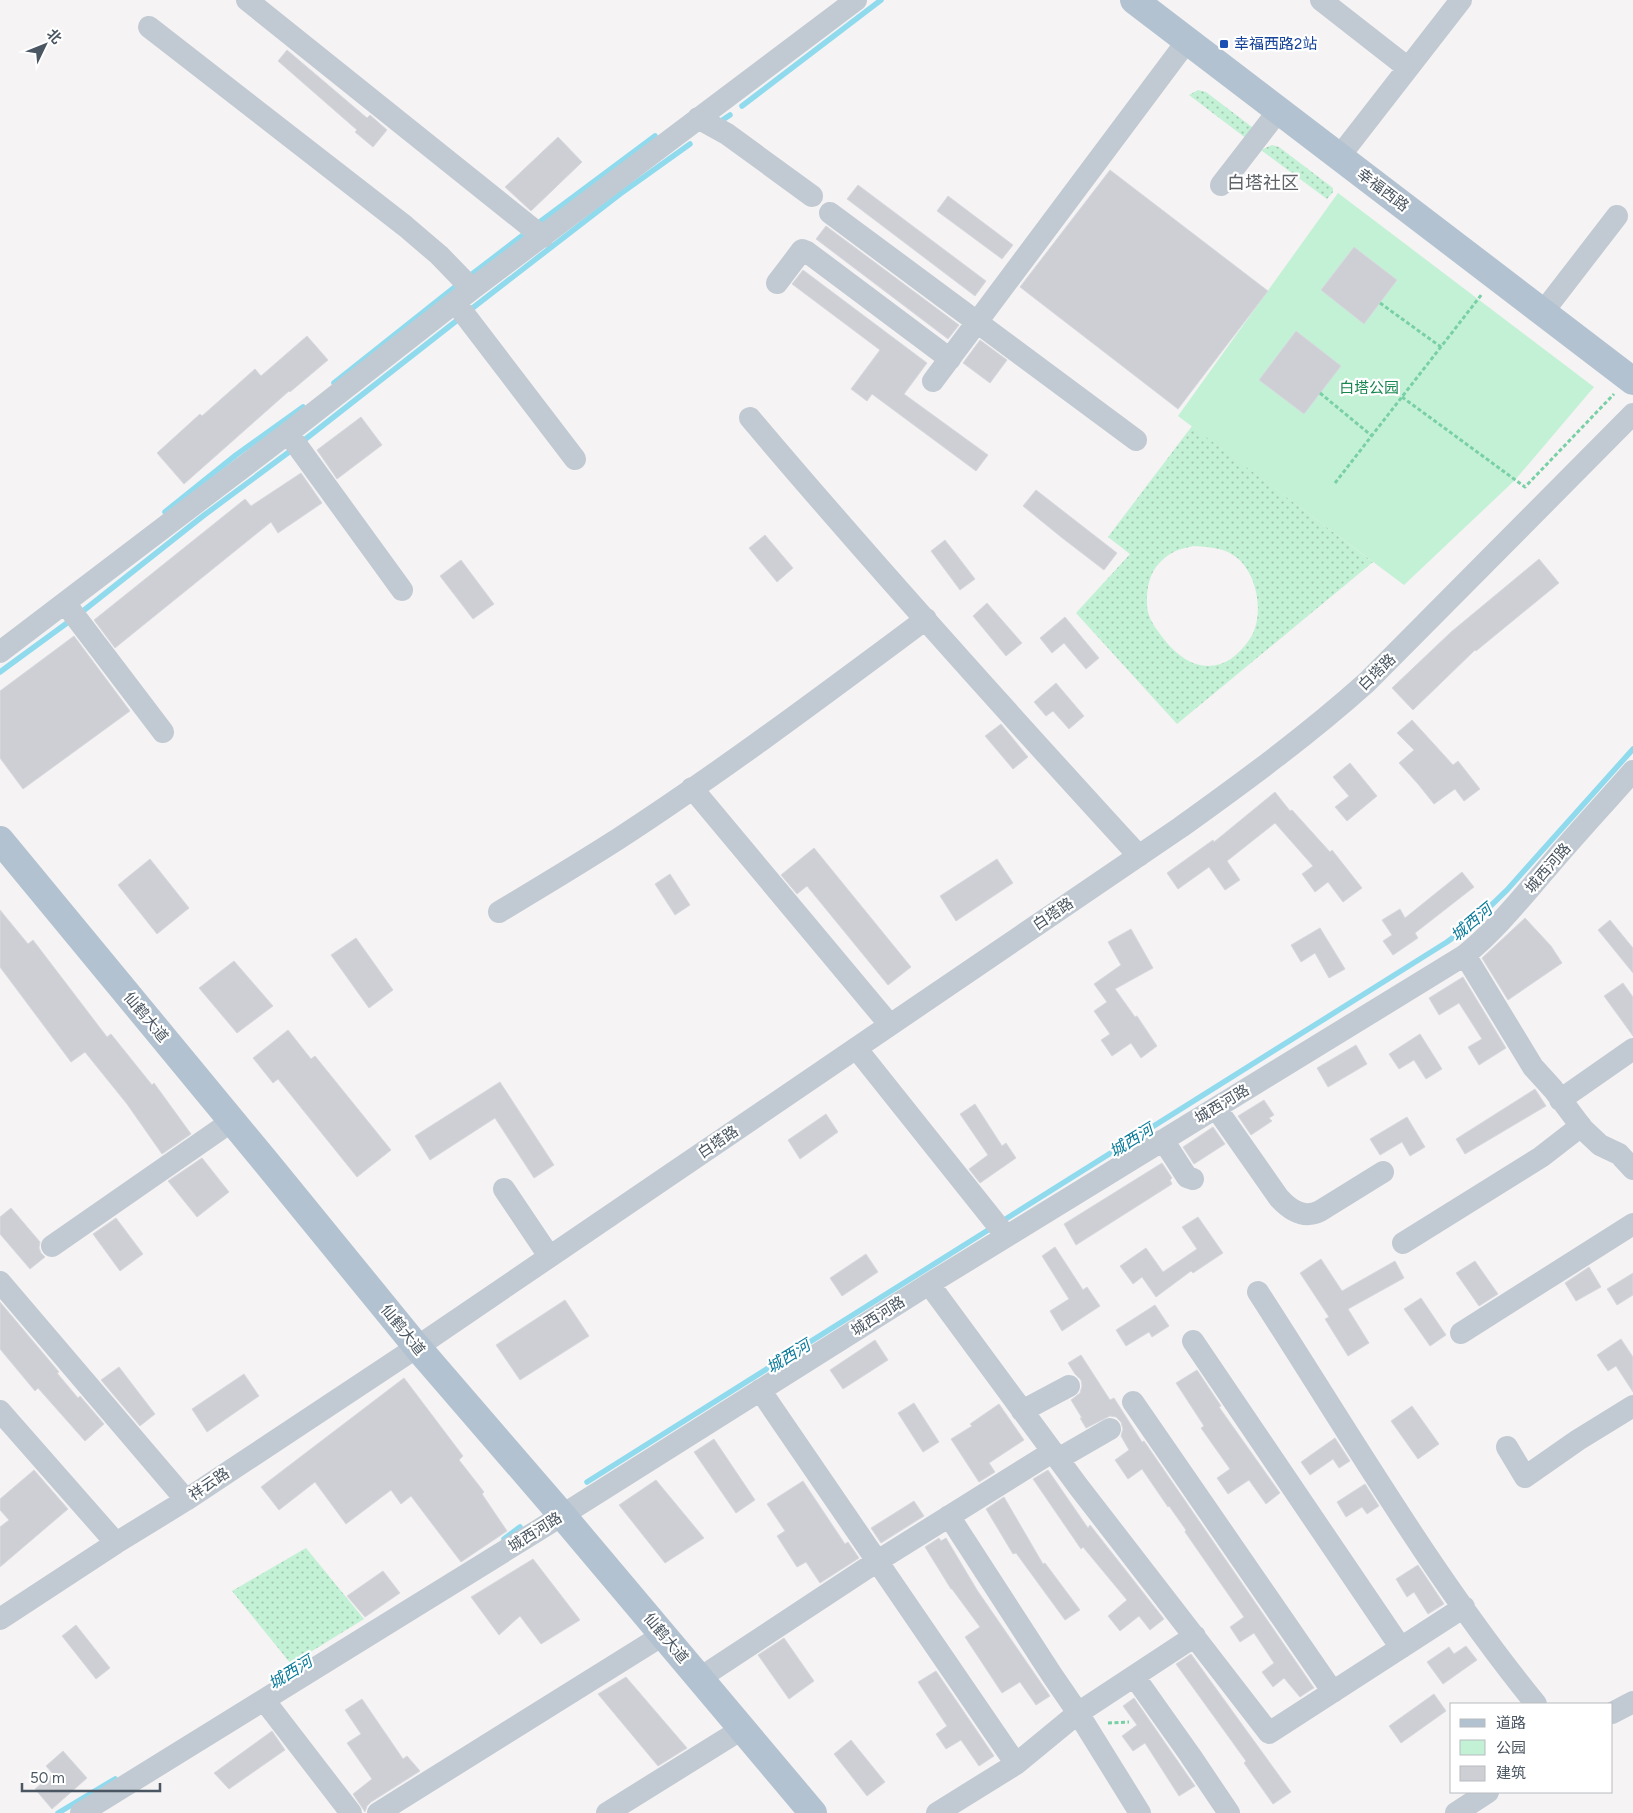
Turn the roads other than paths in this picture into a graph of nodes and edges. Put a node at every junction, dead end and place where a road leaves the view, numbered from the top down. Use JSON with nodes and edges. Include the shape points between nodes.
{"nodes":[{"id":1,"x":247,"y":0,"type":"edge"},
{"id":2,"x":856,"y":0,"type":"edge"},
{"id":3,"x":1134,"y":0,"type":"edge"},
{"id":4,"x":1322,"y":0,"type":"edge"},
{"id":5,"x":1461,"y":0,"type":"edge"},
{"id":6,"x":149,"y":27,"type":"dead end"},
{"id":7,"x":1187,"y":41,"type":"junction"},
{"id":8,"x":1408,"y":68,"type":"junction"},
{"id":9,"x":1280,"y":110,"type":"junction"},
{"id":10,"x":698,"y":118,"type":"junction"},
{"id":11,"x":1340,"y":157,"type":"junction"},
{"id":12,"x":1221,"y":185,"type":"dead end"},
{"id":13,"x":812,"y":196,"type":"dead end"},
{"id":14,"x":830,"y":213,"type":"dead end"},
{"id":15,"x":1617,"y":216,"type":"dead end"},
{"id":16,"x":535,"y":231,"type":"junction"},
{"id":17,"x":777,"y":283,"type":"dead end"},
{"id":18,"x":464,"y":288,"type":"junction"},
{"id":19,"x":1543,"y":312,"type":"junction"},
{"id":20,"x":977,"y":322,"type":"junction"},
{"id":21,"x":950,"y":359,"type":"junction"},
{"id":22,"x":933,"y":382,"type":"dead end"},
{"id":23,"x":1624,"y":387,"type":"edge"},
{"id":24,"x":1633,"y":414,"type":"edge"},
{"id":25,"x":750,"y":418,"type":"dead end"},
{"id":26,"x":288,"y":434,"type":"junction"},
{"id":27,"x":1136,"y":440,"type":"dead end"},
{"id":28,"x":575,"y":459,"type":"dead end"},
{"id":29,"x":402,"y":590,"type":"dead end"},
{"id":30,"x":65,"y":603,"type":"junction"},
{"id":31,"x":926,"y":619,"type":"junction"},
{"id":32,"x":0,"y":652,"type":"edge"},
{"id":33,"x":163,"y":732,"type":"dead end"},
{"id":34,"x":1628,"y":785,"type":"edge"},
{"id":35,"x":692,"y":788,"type":"junction"},
{"id":36,"x":0,"y":840,"type":"edge"},
{"id":37,"x":1139,"y":856,"type":"junction"},
{"id":38,"x":499,"y":912,"type":"dead end"},
{"id":39,"x":1465,"y":955,"type":"junction"},
{"id":40,"x":890,"y":1025,"type":"junction"},
{"id":41,"x":856,"y":1048,"type":"junction"},
{"id":42,"x":1633,"y":1050,"type":"edge"},
{"id":43,"x":1560,"y":1100,"type":"junction"},
{"id":44,"x":1216,"y":1108,"type":"junction"},
{"id":45,"x":232,"y":1121,"type":"junction"},
{"id":46,"x":1580,"y":1126,"type":"junction"},
{"id":47,"x":1163,"y":1140,"type":"junction"},
{"id":48,"x":1633,"y":1169,"type":"edge"},
{"id":49,"x":1383,"y":1172,"type":"dead end"},
{"id":50,"x":1193,"y":1179,"type":"dead end"},
{"id":51,"x":504,"y":1189,"type":"dead end"},
{"id":52,"x":1633,"y":1224,"type":"edge"},
{"id":53,"x":999,"y":1227,"type":"junction"},
{"id":54,"x":1403,"y":1243,"type":"dead end"},
{"id":55,"x":52,"y":1246,"type":"dead end"},
{"id":56,"x":549,"y":1256,"type":"junction"},
{"id":57,"x":0,"y":1282,"type":"edge"},
{"id":58,"x":929,"y":1284,"type":"junction"},
{"id":59,"x":1258,"y":1292,"type":"dead end"},
{"id":60,"x":1461,"y":1333,"type":"dead end"},
{"id":61,"x":1193,"y":1341,"type":"dead end"},
{"id":62,"x":417,"y":1346,"type":"junction"},
{"id":63,"x":1069,"y":1386,"type":"dead end"},
{"id":64,"x":760,"y":1390,"type":"junction"},
{"id":65,"x":1133,"y":1402,"type":"dead end"},
{"id":66,"x":1633,"y":1406,"type":"edge"},
{"id":67,"x":0,"y":1411,"type":"edge"},
{"id":68,"x":1022,"y":1411,"type":"junction"},
{"id":69,"x":1110,"y":1429,"type":"dead end"},
{"id":70,"x":1507,"y":1447,"type":"dead end"},
{"id":71,"x":1055,"y":1455,"type":"junction"},
{"id":72,"x":186,"y":1500,"type":"junction"},
{"id":73,"x":562,"y":1515,"type":"junction"},
{"id":74,"x":949,"y":1516,"type":"junction"},
{"id":75,"x":116,"y":1543,"type":"junction"},
{"id":76,"x":876,"y":1562,"type":"junction"},
{"id":77,"x":1464,"y":1607,"type":"junction"},
{"id":78,"x":4,"y":1609,"type":"edge"},
{"id":79,"x":663,"y":1635,"type":"junction"},
{"id":80,"x":1195,"y":1636,"type":"junction"},
{"id":81,"x":1401,"y":1648,"type":"junction"},
{"id":82,"x":1134,"y":1676,"type":"junction"},
{"id":83,"x":700,"y":1678,"type":"junction"},
{"id":84,"x":1333,"y":1692,"type":"junction"},
{"id":85,"x":264,"y":1700,"type":"junction"},
{"id":86,"x":1633,"y":1702,"type":"edge"},
{"id":87,"x":1535,"y":1703,"type":"edge"},
{"id":88,"x":1613,"y":1712,"type":"edge"},
{"id":89,"x":1078,"y":1713,"type":"junction"},
{"id":90,"x":742,"y":1729,"type":"junction"},
{"id":91,"x":1016,"y":1764,"type":"junction"},
{"id":92,"x":1486,"y":1793,"type":"edge"},
{"id":93,"x":81,"y":1813,"type":"edge"},
{"id":94,"x":351,"y":1813,"type":"edge"},
{"id":95,"x":378,"y":1813,"type":"edge"},
{"id":96,"x":607,"y":1813,"type":"edge"},
{"id":97,"x":813,"y":1813,"type":"edge"},
{"id":98,"x":937,"y":1813,"type":"edge"},
{"id":99,"x":1140,"y":1813,"type":"edge"},
{"id":100,"x":1228,"y":1813,"type":"edge"},
{"id":101,"x":1456,"y":1813,"type":"edge"}],
"edges":[{"from":1,"to":16,"type":"street"},
{"from":2,"to":10,"type":"street"},
{"from":3,"to":7,"type":"main road","name":"幸福西路"},
{"from":4,"to":8,"type":"street"},
{"from":5,"to":8,"type":"street"},
{"from":6,"to":18,"type":"street","via":[[406,226],[439,255]]},
{"from":7,"to":9,"type":"main road","name":"幸福西路"},
{"from":7,"to":20,"type":"street"},
{"from":8,"to":11,"type":"street"},
{"from":9,"to":11,"type":"main road","name":"幸福西路"},
{"from":9,"to":12,"type":"street"},
{"from":10,"to":13,"type":"street","via":[[727,134]]},
{"from":10,"to":16,"type":"street"},
{"from":11,"to":19,"type":"main road","name":"幸福西路"},
{"from":14,"to":20,"type":"street"},
{"from":15,"to":19,"type":"street"},
{"from":16,"to":18,"type":"street"},
{"from":17,"to":21,"type":"street","via":[[802,250],[807,252]]},
{"from":18,"to":26,"type":"street"},
{"from":18,"to":28,"type":"street"},
{"from":19,"to":23,"type":"main road","name":"幸福西路"},
{"from":20,"to":21,"type":"street"},
{"from":20,"to":27,"type":"street"},
{"from":21,"to":22,"type":"street"},
{"from":24,"to":37,"type":"street","name":"白塔路","via":[[1367,682],[1252,776]]},
{"from":25,"to":31,"type":"street"},
{"from":26,"to":29,"type":"street"},
{"from":26,"to":30,"type":"street"},
{"from":30,"to":32,"type":"street"},
{"from":30,"to":33,"type":"street"},
{"from":31,"to":35,"type":"street"},
{"from":31,"to":37,"type":"street"},
{"from":34,"to":39,"type":"street","name":"城西河路","via":[[1550,864],[1485,938]]},
{"from":35,"to":38,"type":"street","via":[[618,839]]},
{"from":35,"to":40,"type":"street"},
{"from":36,"to":45,"type":"main road","name":"仙鹤大道"},
{"from":37,"to":40,"type":"street","name":"白塔路"},
{"from":39,"to":43,"type":"street","via":[[1533,1066]]},
{"from":39,"to":44,"type":"street","name":"城西河路"},
{"from":40,"to":41,"type":"street","name":"白塔路"},
{"from":41,"to":53,"type":"street"},
{"from":41,"to":56,"type":"street","name":"白塔路"},
{"from":42,"to":43,"type":"street"},
{"from":43,"to":46,"type":"street"},
{"from":44,"to":47,"type":"street","name":"城西河路"},
{"from":44,"to":49,"type":"street","via":[[1279,1198],[1298,1213],[1310,1216]]},
{"from":45,"to":55,"type":"street"},
{"from":45,"to":62,"type":"main road","name":"仙鹤大道"},
{"from":46,"to":48,"type":"street","via":[[1600,1145],[1619,1154]]},
{"from":46,"to":54,"type":"street","via":[[1541,1157]]},
{"from":47,"to":50,"type":"street","via":[[1187,1177]]},
{"from":47,"to":53,"type":"street","name":"城西河路"},
{"from":51,"to":56,"type":"street"},
{"from":52,"to":60,"type":"street"},
{"from":53,"to":58,"type":"street","name":"城西河路"},
{"from":56,"to":62,"type":"street","name":"白塔路"},
{"from":57,"to":72,"type":"street"},
{"from":58,"to":64,"type":"street","name":"城西河路"},
{"from":58,"to":68,"type":"street"},
{"from":59,"to":77,"type":"street"},
{"from":61,"to":81,"type":"street"},
{"from":62,"to":72,"type":"street","name":"祥云路"},
{"from":62,"to":73,"type":"main road","name":"仙鹤大道"},
{"from":63,"to":68,"type":"street"},
{"from":64,"to":73,"type":"street","name":"城西河路"},
{"from":64,"to":76,"type":"street"},
{"from":65,"to":84,"type":"street"},
{"from":66,"to":70,"type":"street","via":[[1525,1477]]},
{"from":67,"to":75,"type":"street"},
{"from":68,"to":71,"type":"street"},
{"from":69,"to":71,"type":"street"},
{"from":71,"to":74,"type":"street"},
{"from":71,"to":80,"type":"street"},
{"from":72,"to":75,"type":"street","name":"祥云路"},
{"from":73,"to":79,"type":"main road","name":"仙鹤大道"},
{"from":73,"to":85,"type":"street","name":"城西河路"},
{"from":74,"to":76,"type":"street"},
{"from":74,"to":89,"type":"street"},
{"from":75,"to":78,"type":"street","name":"祥云路"},
{"from":76,"to":83,"type":"street"},
{"from":76,"to":91,"type":"street"},
{"from":77,"to":81,"type":"street"},
{"from":77,"to":87,"type":"street","via":[[1495,1653]]},
{"from":79,"to":83,"type":"main road","name":"仙鹤大道"},
{"from":79,"to":95,"type":"street"},
{"from":80,"to":82,"type":"street"},
{"from":80,"to":84,"type":"street","via":[[1269,1733]]},
{"from":81,"to":84,"type":"street"},
{"from":82,"to":89,"type":"street"},
{"from":82,"to":100,"type":"street"},
{"from":83,"to":90,"type":"main road","name":"仙鹤大道"},
{"from":85,"to":93,"type":"street","name":"城西河路"},
{"from":85,"to":94,"type":"street"},
{"from":86,"to":88,"type":"street"},
{"from":89,"to":91,"type":"street"},
{"from":89,"to":99,"type":"street"},
{"from":90,"to":96,"type":"street"},
{"from":90,"to":97,"type":"main road","name":"仙鹤大道"},
{"from":91,"to":98,"type":"street"},
{"from":92,"to":101,"type":"street"}]}
